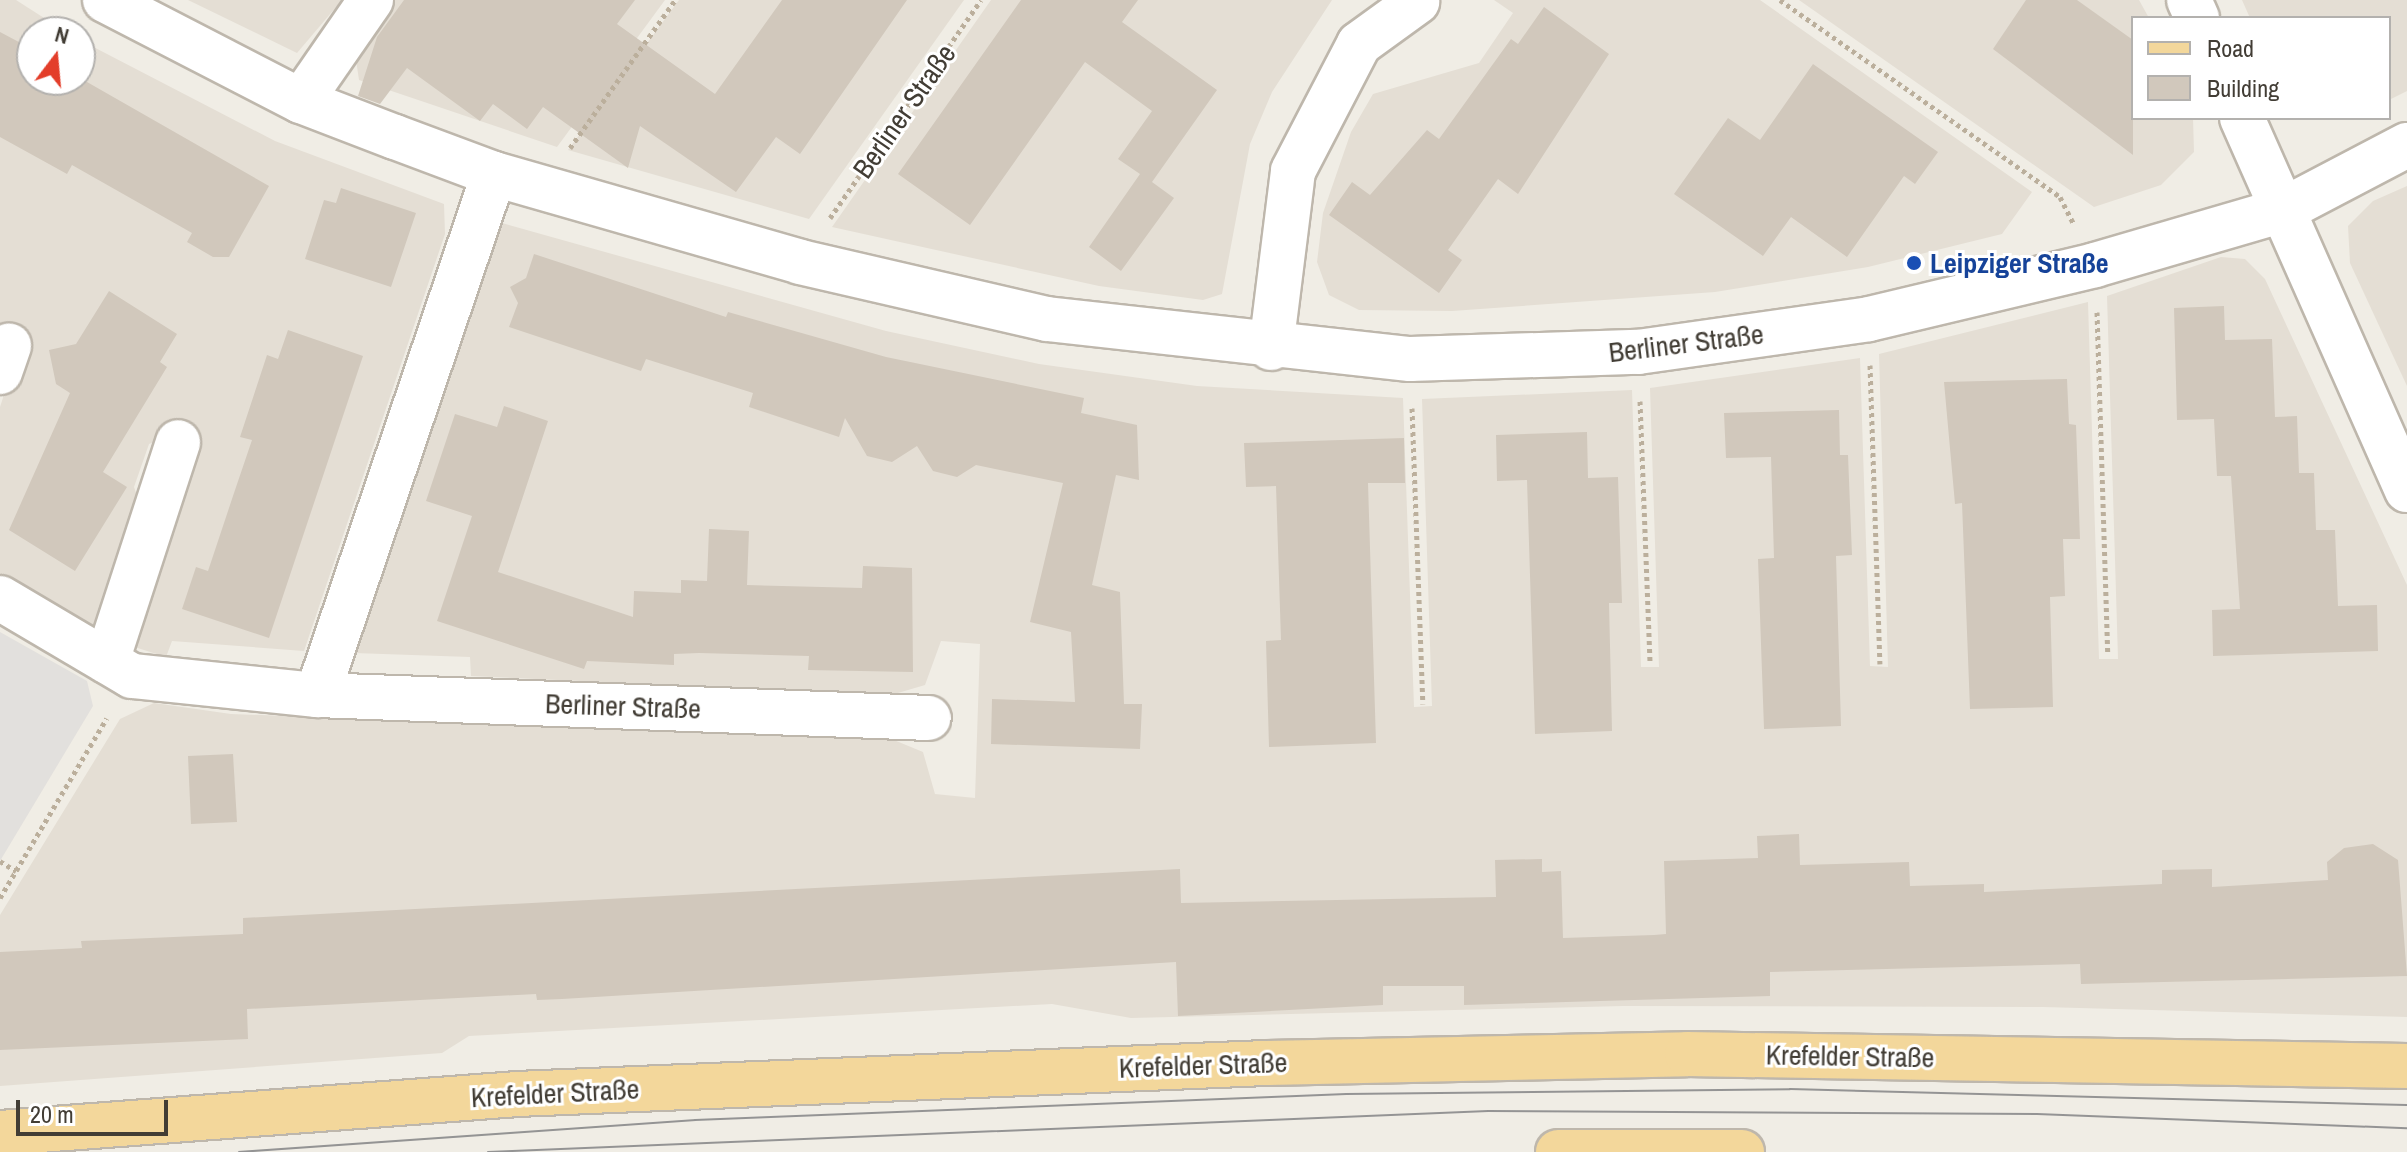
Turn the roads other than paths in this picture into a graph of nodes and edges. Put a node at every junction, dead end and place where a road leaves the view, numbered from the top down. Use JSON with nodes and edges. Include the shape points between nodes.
{"nodes":[{"id":1,"x":105,"y":0,"type":"edge"},
{"id":2,"x":371,"y":0,"type":"edge"},
{"id":3,"x":1417,"y":2,"type":"dead end"},
{"id":4,"x":301,"y":101,"type":"junction"},
{"id":5,"x":2243,"y":120,"type":"edge"},
{"id":6,"x":2407,"y":145,"type":"edge"},
{"id":7,"x":494,"y":174,"type":"junction"},
{"id":8,"x":2283,"y":210,"type":"junction"},
{"id":9,"x":1271,"y":348,"type":"junction"},
{"id":10,"x":178,"y":442,"type":"dead end"},
{"id":11,"x":2407,"y":490,"type":"edge"},
{"id":12,"x":0,"y":598,"type":"edge"},
{"id":13,"x":119,"y":668,"type":"junction"},
{"id":14,"x":317,"y":695,"type":"junction"},
{"id":15,"x":929,"y":718,"type":"dead end"},
{"id":16,"x":2407,"y":1066,"type":"edge"},
{"id":17,"x":0,"y":1133,"type":"edge"},
{"id":18,"x":1558,"y":1152,"type":"edge"},
{"id":19,"x":1742,"y":1152,"type":"edge"}],
"edges":[{"from":1,"to":4,"type":"street","name":"Berliner Straße"},
{"from":2,"to":4,"type":"street"},
{"from":3,"to":9,"type":"street","via":[[1359,44],[1293,171]]},
{"from":4,"to":7,"type":"street","name":"Berliner Straße"},
{"from":5,"to":8,"type":"street"},
{"from":6,"to":8,"type":"street","name":"Berliner Straße"},
{"from":7,"to":9,"type":"street","name":"Berliner Straße","via":[[800,262],[1047,319]]},
{"from":7,"to":14,"type":"street"},
{"from":8,"to":9,"type":"street","name":"Berliner Straße","via":[[2095,265],[1869,319],[1638,352],[1410,359]]},
{"from":8,"to":11,"type":"street"},
{"from":10,"to":13,"type":"street"},
{"from":12,"to":13,"type":"street","name":"Berliner Straße"},
{"from":13,"to":14,"type":"street","name":"Berliner Straße"},
{"from":14,"to":15,"type":"street","name":"Berliner Straße"},
{"from":16,"to":17,"type":"main road","name":"Krefelder Straße","via":[[1687,1054],[1267,1063],[517,1094]]},
{"from":18,"to":19,"type":"main road"}]}
